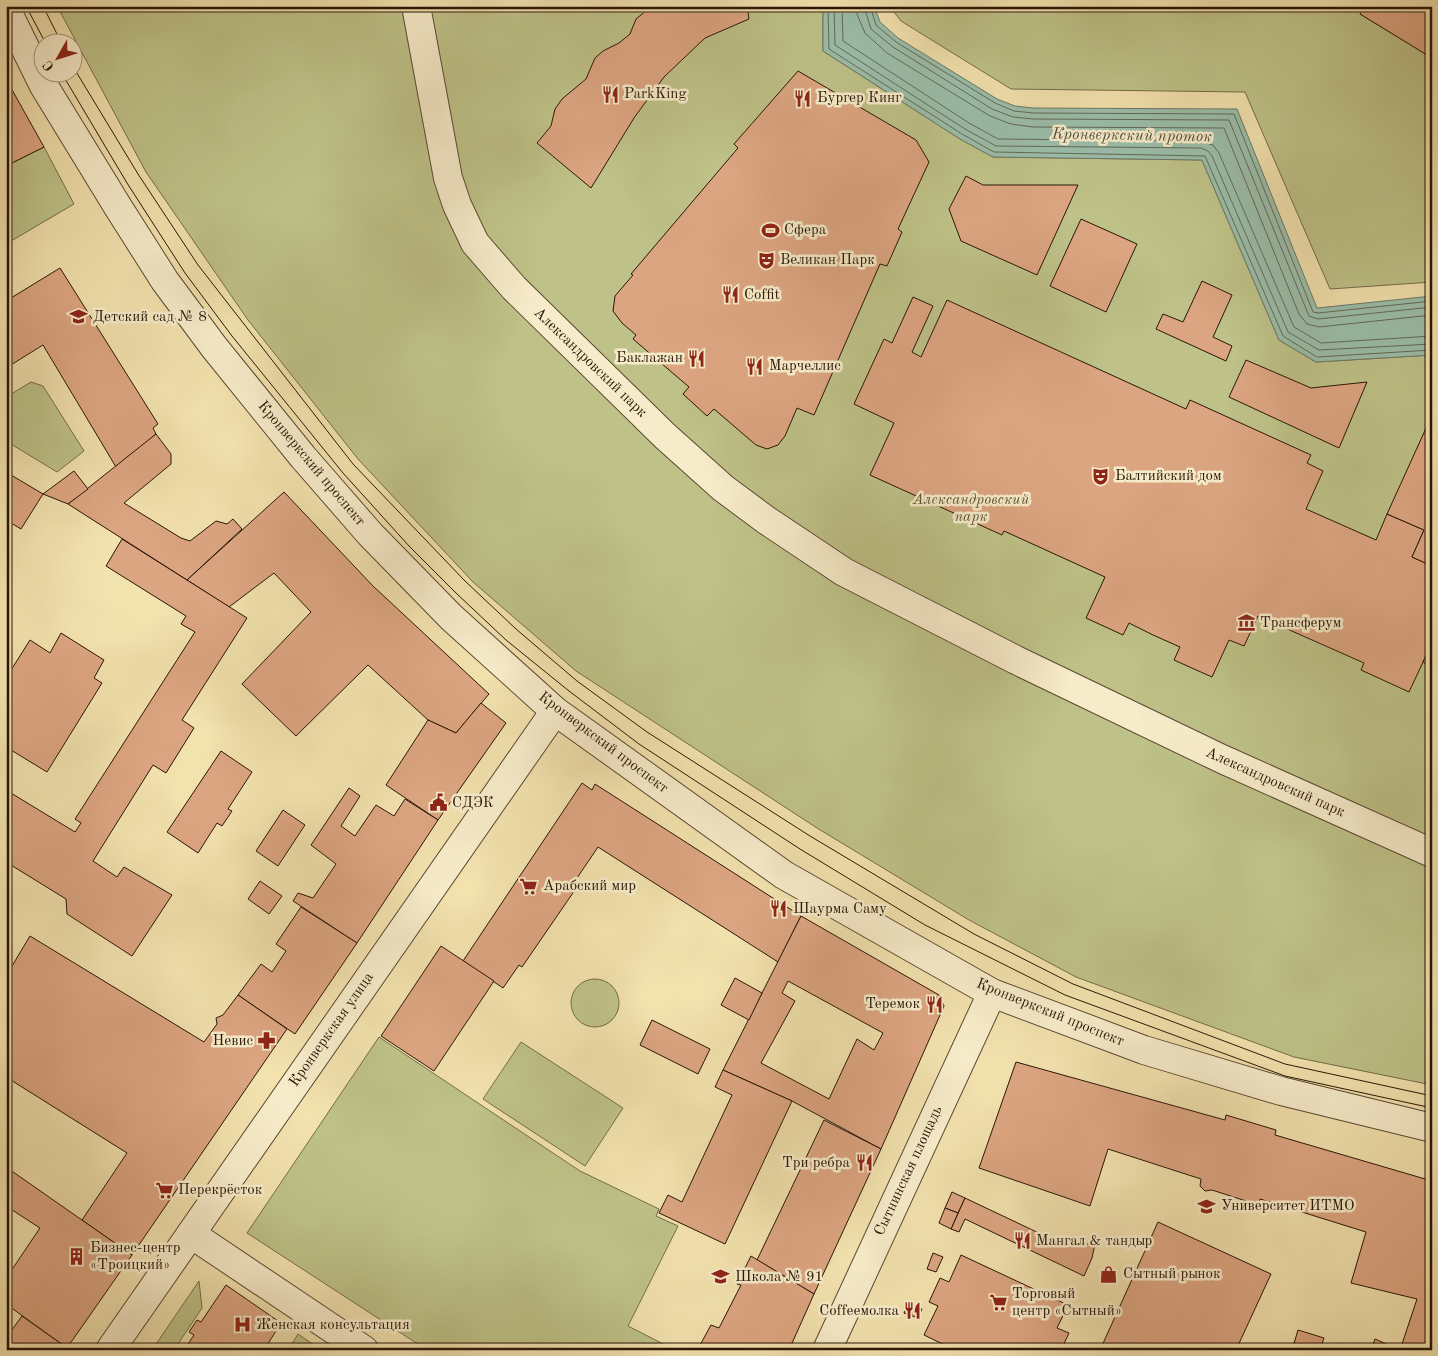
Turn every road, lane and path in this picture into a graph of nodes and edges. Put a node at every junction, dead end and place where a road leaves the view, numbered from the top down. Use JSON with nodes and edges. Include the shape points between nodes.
{"nodes":[{"id":1,"x":416,"y":6,"type":"edge"},
{"id":2,"x":6,"y":9,"type":"edge"},
{"id":3,"x":555,"y":711,"type":"junction"},
{"id":4,"x":1432,"y":853,"type":"edge"},
{"id":5,"x":992,"y":993,"type":"junction"},
{"id":6,"x":1432,"y":1128,"type":"edge"},
{"id":7,"x":191,"y":1234,"type":"junction"},
{"id":8,"x":110,"y":1350,"type":"edge"},
{"id":9,"x":364,"y":1350,"type":"edge"},
{"id":10,"x":827,"y":1350,"type":"edge"}],
"edges":[{"from":1,"to":4,"type":"street","name":"Александровский парк","via":[[448,178],[456,205],[475,243],[566,340],[664,436],[723,488],[852,576],[1016,660],[1222,759]]},
{"from":2,"to":3,"type":"street","name":"Кронверкский проспект","via":[[44,86],[113,199],[165,281],[214,347],[370,534],[451,617]]},
{"from":3,"to":5,"type":"street","name":"Кронверкский проспект","via":[[784,875]]},
{"from":3,"to":7,"type":"street","name":"Кронверкская улица"},
{"from":5,"to":6,"type":"street","name":"Кронверкский проспект","via":[[1144,1050],[1281,1091]]},
{"from":5,"to":10,"type":"street","name":"Сытнинская площадь"},
{"from":7,"to":8,"type":"street","name":"Кронверкская улица"},
{"from":7,"to":9,"type":"street"}]}
